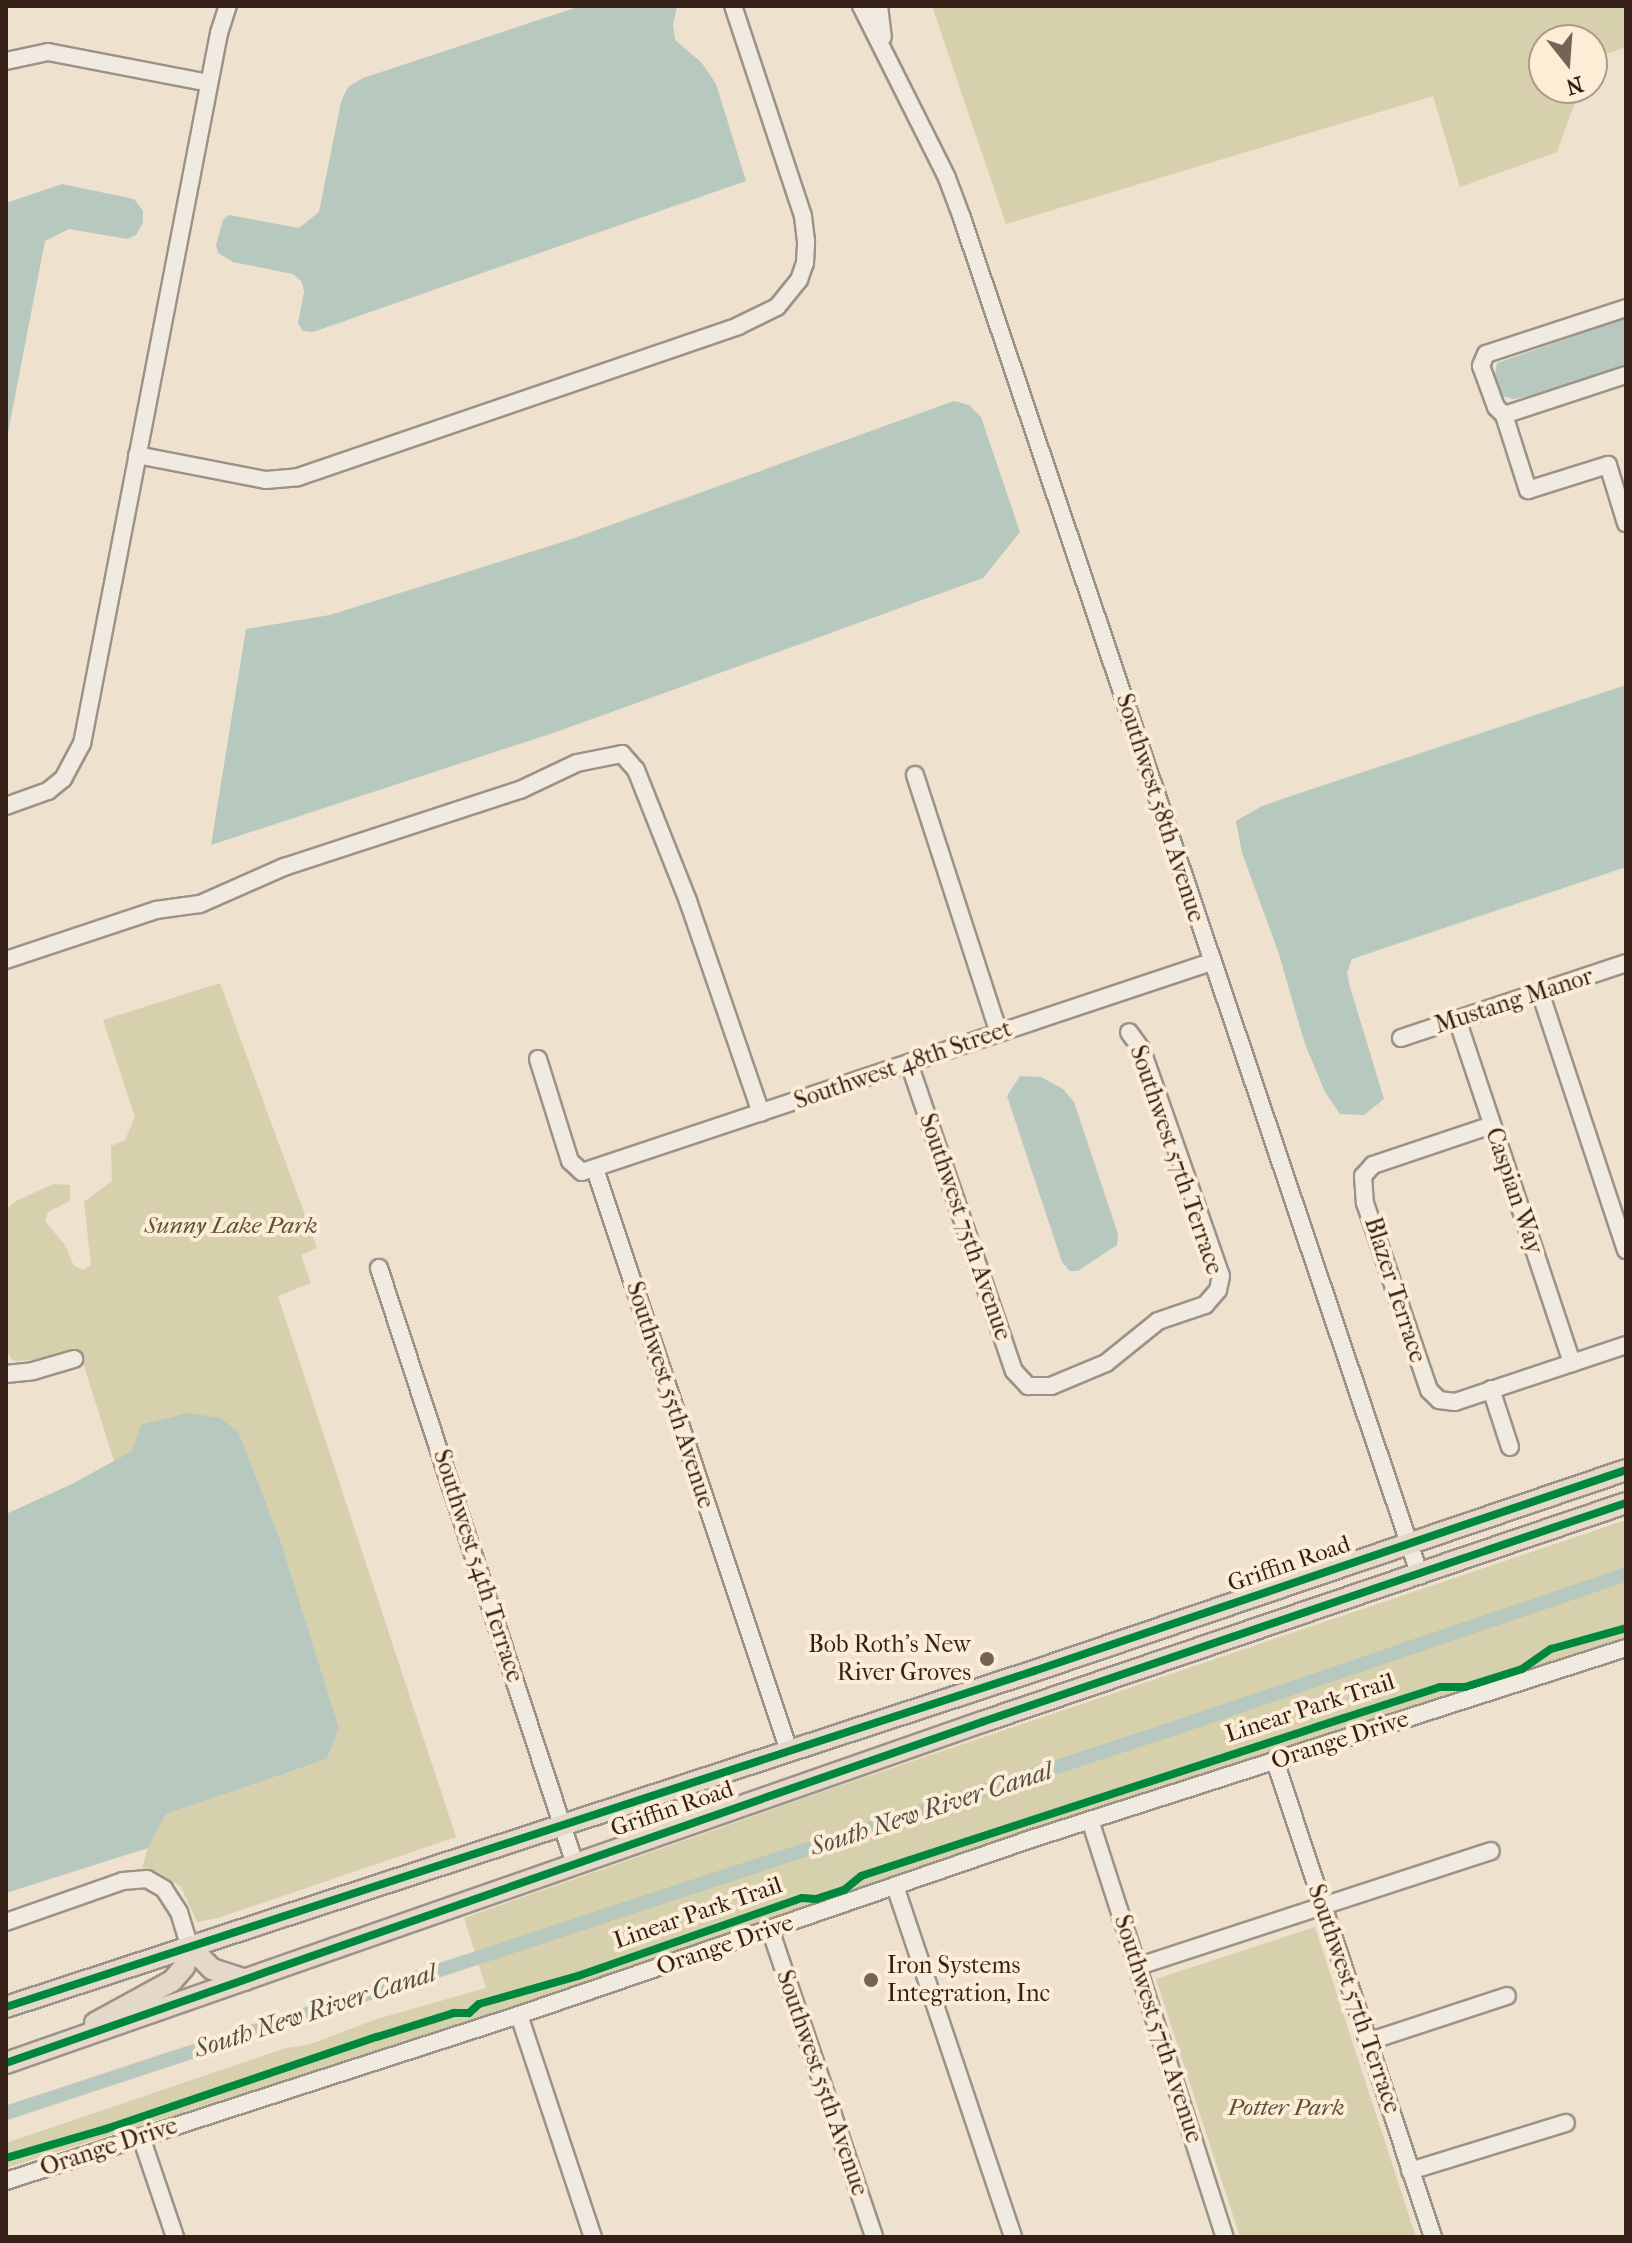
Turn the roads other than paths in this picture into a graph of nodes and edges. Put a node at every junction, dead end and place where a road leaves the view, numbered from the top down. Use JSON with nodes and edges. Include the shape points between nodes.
{"nodes":[{"id":1,"x":228,"y":6,"type":"edge"},
{"id":2,"x":733,"y":6,"type":"edge"},
{"id":3,"x":861,"y":6,"type":"edge"},
{"id":4,"x":879,"y":6,"type":"edge"},
{"id":5,"x":884,"y":46,"type":"junction"},
{"id":6,"x":6,"y":61,"type":"edge"},
{"id":7,"x":209,"y":83,"type":"junction"},
{"id":8,"x":1626,"y":308,"type":"edge"},
{"id":9,"x":1626,"y":375,"type":"edge"},
{"id":10,"x":1504,"y":415,"type":"junction"},
{"id":11,"x":137,"y":455,"type":"junction"},
{"id":12,"x":1626,"y":523,"type":"edge"},
{"id":13,"x":915,"y":775,"type":"dead end"},
{"id":14,"x":6,"y":806,"type":"edge"},
{"id":15,"x":6,"y":960,"type":"edge"},
{"id":16,"x":1211,"y":962,"type":"junction"},
{"id":17,"x":1626,"y":963,"type":"edge"},
{"id":18,"x":1540,"y":992,"type":"junction"},
{"id":19,"x":1457,"y":1019,"type":"junction"},
{"id":20,"x":1129,"y":1032,"type":"dead end"},
{"id":21,"x":999,"y":1033,"type":"junction"},
{"id":22,"x":1401,"y":1038,"type":"dead end"},
{"id":23,"x":538,"y":1059,"type":"dead end"},
{"id":24,"x":909,"y":1063,"type":"junction"},
{"id":25,"x":761,"y":1113,"type":"junction"},
{"id":26,"x":1492,"y":1125,"type":"junction"},
{"id":27,"x":595,"y":1169,"type":"junction"},
{"id":28,"x":1626,"y":1250,"type":"edge"},
{"id":29,"x":379,"y":1268,"type":"dead end"},
{"id":30,"x":1626,"y":1345,"type":"edge"},
{"id":31,"x":74,"y":1359,"type":"dead end"},
{"id":32,"x":1572,"y":1363,"type":"junction"},
{"id":33,"x":6,"y":1374,"type":"edge"},
{"id":34,"x":1028,"y":1386,"type":"joint"},
{"id":35,"x":1491,"y":1389,"type":"junction"},
{"id":36,"x":1510,"y":1447,"type":"dead end"},
{"id":37,"x":1626,"y":1470,"type":"edge"},
{"id":38,"x":1626,"y":1503,"type":"edge"},
{"id":39,"x":1409,"y":1545,"type":"junction"},
{"id":40,"x":1420,"y":1576,"type":"junction"},
{"id":41,"x":1626,"y":1648,"type":"edge"},
{"id":42,"x":1090,"y":1652,"type":"junction"},
{"id":43,"x":1034,"y":1671,"type":"junction"},
{"id":44,"x":1063,"y":1695,"type":"junction"},
{"id":45,"x":982,"y":1722,"type":"junction"},
{"id":46,"x":789,"y":1751,"type":"junction"},
{"id":47,"x":1275,"y":1761,"type":"junction"},
{"id":48,"x":1090,"y":1820,"type":"junction"},
{"id":49,"x":563,"y":1825,"type":"junction"},
{"id":50,"x":1491,"y":1851,"type":"dead end"},
{"id":51,"x":575,"y":1864,"type":"junction"},
{"id":52,"x":895,"y":1886,"type":"junction"},
{"id":53,"x":1322,"y":1905,"type":"junction"},
{"id":54,"x":6,"y":1922,"type":"edge"},
{"id":55,"x":770,"y":1929,"type":"junction"},
{"id":56,"x":190,"y":1947,"type":"junction"},
{"id":57,"x":1139,"y":1966,"type":"junction"},
{"id":58,"x":245,"y":1980,"type":"junction"},
{"id":59,"x":1507,"y":1996,"type":"dead end"},
{"id":60,"x":6,"y":2007,"type":"edge"},
{"id":61,"x":519,"y":2015,"type":"junction"},
{"id":62,"x":1370,"y":2041,"type":"junction"},
{"id":63,"x":58,"y":2045,"type":"junction"},
{"id":64,"x":6,"y":2063,"type":"edge"},
{"id":65,"x":1566,"y":2123,"type":"dead end"},
{"id":66,"x":141,"y":2137,"type":"junction"},
{"id":67,"x":1410,"y":2171,"type":"junction"},
{"id":68,"x":6,"y":2181,"type":"edge"},
{"id":69,"x":175,"y":2237,"type":"edge"},
{"id":70,"x":593,"y":2237,"type":"edge"},
{"id":71,"x":874,"y":2237,"type":"edge"},
{"id":72,"x":1013,"y":2237,"type":"edge"},
{"id":73,"x":1225,"y":2237,"type":"edge"},
{"id":74,"x":1433,"y":2237,"type":"edge"}],
"edges":[{"from":1,"to":7,"type":"street"},
{"from":2,"to":11,"type":"street","via":[[805,228],[805,263],[777,307],[738,326],[298,477],[266,480]]},
{"from":3,"to":5,"type":"street","name":"Southwest 58th Avenue"},
{"from":4,"to":5,"type":"street","name":"Southwest 58th Avenue"},
{"from":5,"to":16,"type":"street","name":"Southwest 58th Avenue","via":[[962,218]]},
{"from":6,"to":7,"type":"street","via":[[48,52]]},
{"from":7,"to":11,"type":"street"},
{"from":8,"to":10,"type":"street","via":[[1486,354],[1481,366]]},
{"from":9,"to":10,"type":"street"},
{"from":10,"to":12,"type":"street","via":[[1528,490],[1608,465]]},
{"from":11,"to":14,"type":"street","via":[[82,744],[74,764],[48,791]]},
{"from":13,"to":21,"type":"street"},
{"from":15,"to":25,"type":"street","via":[[156,910],[200,904],[284,867],[520,790],[577,763],[622,754],[636,770],[688,901]]},
{"from":16,"to":21,"type":"street","name":"Southwest 48th Street"},
{"from":16,"to":39,"type":"street","name":"Southwest 58th Avenue"},
{"from":17,"to":18,"type":"street","name":"Mustang Manor"},
{"from":18,"to":19,"type":"street","name":"Mustang Manor"},
{"from":18,"to":28,"type":"street"},
{"from":19,"to":22,"type":"street","name":"Mustang Manor"},
{"from":19,"to":26,"type":"street","name":"Caspian Way"},
{"from":20,"to":34,"type":"street","name":"Southwest 57th Terrace","via":[[1142,1050],[1221,1276],[1218,1290],[1205,1305],[1158,1321],[1106,1363],[1051,1386]]},
{"from":21,"to":24,"type":"street","name":"Southwest 48th Street"},
{"from":23,"to":27,"type":"street","via":[[570,1161],[582,1172]]},
{"from":24,"to":25,"type":"street","name":"Southwest 48th Street"},
{"from":24,"to":34,"type":"street","name":"Southwest 75th Avenue","via":[[1014,1371]]},
{"from":25,"to":27,"type":"street","name":"Southwest 48th Street"},
{"from":26,"to":32,"type":"street","name":"Caspian Way"},
{"from":26,"to":35,"type":"street","name":"Blazer Terrace","via":[[1373,1165],[1363,1176],[1365,1203],[1426,1384],[1439,1400],[1455,1402]]},
{"from":27,"to":46,"type":"street","name":"Southwest 55th Avenue"},
{"from":29,"to":49,"type":"street","name":"Southwest 54th Terrace"},
{"from":30,"to":32,"type":"street"},
{"from":31,"to":33,"type":"street"},
{"from":32,"to":35,"type":"street"},
{"from":35,"to":36,"type":"street"},
{"from":37,"to":39,"type":"main road","name":"Griffin Road"},
{"from":38,"to":40,"type":"main road","name":"Griffin Road"},
{"from":39,"to":40,"type":"street","name":"Southwest 58th Avenue"},
{"from":39,"to":42,"type":"main road","name":"Griffin Road"},
{"from":40,"to":44,"type":"main road","name":"Griffin Road"},
{"from":41,"to":47,"type":"street","name":"Orange Drive"},
{"from":42,"to":43,"type":"main road","name":"Griffin Road"},
{"from":42,"to":44,"type":"main road","via":[[1068,1669]]},
{"from":43,"to":45,"type":"main road","via":[[1026,1691]]},
{"from":43,"to":46,"type":"main road","name":"Griffin Road"},
{"from":44,"to":45,"type":"main road","name":"Griffin Road"},
{"from":45,"to":51,"type":"main road","name":"Griffin Road"},
{"from":46,"to":49,"type":"main road","name":"Griffin Road"},
{"from":47,"to":48,"type":"street","name":"Orange Drive"},
{"from":47,"to":53,"type":"street","name":"Southwest 57th Terrace"},
{"from":48,"to":52,"type":"street","name":"Orange Drive"},
{"from":48,"to":57,"type":"street","name":"Southwest 57th Avenue"},
{"from":49,"to":51,"type":"street","name":"Southwest 54th Terrace"},
{"from":49,"to":56,"type":"main road","name":"Griffin Road"},
{"from":50,"to":53,"type":"street"},
{"from":51,"to":58,"type":"main road","name":"Griffin Road"},
{"from":52,"to":55,"type":"street","name":"Orange Drive"},
{"from":52,"to":72,"type":"street"},
{"from":53,"to":57,"type":"street"},
{"from":53,"to":62,"type":"street","name":"Southwest 57th Terrace"},
{"from":54,"to":56,"type":"street","via":[[123,1881],[147,1879],[164,1889],[179,1912]]},
{"from":55,"to":61,"type":"street","name":"Orange Drive"},
{"from":55,"to":71,"type":"street","name":"Southwest 55th Avenue"},
{"from":56,"to":58,"type":"main road","via":[[212,1969]]},
{"from":56,"to":60,"type":"main road","name":"Griffin Road"},
{"from":56,"to":63,"type":"main road","via":[[184,1967],[172,1981]]},
{"from":57,"to":73,"type":"street","name":"Southwest 57th Avenue"},
{"from":58,"to":63,"type":"main road","name":"Griffin Road"},
{"from":59,"to":62,"type":"street"},
{"from":61,"to":66,"type":"street","name":"Orange Drive"},
{"from":61,"to":70,"type":"street"},
{"from":62,"to":67,"type":"street","name":"Southwest 57th Terrace"},
{"from":63,"to":64,"type":"main road","name":"Griffin Road"},
{"from":65,"to":67,"type":"street"},
{"from":66,"to":68,"type":"street","name":"Orange Drive"},
{"from":66,"to":69,"type":"street"},
{"from":67,"to":74,"type":"street","name":"Southwest 57th Terrace"}]}
